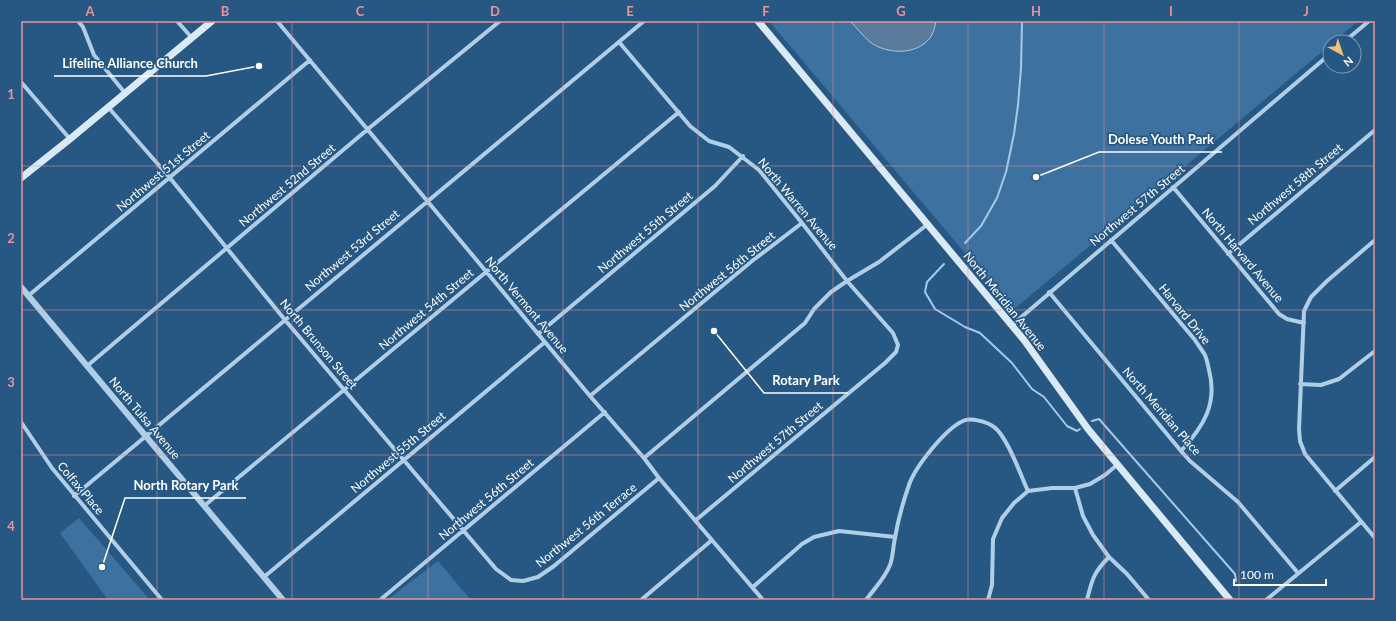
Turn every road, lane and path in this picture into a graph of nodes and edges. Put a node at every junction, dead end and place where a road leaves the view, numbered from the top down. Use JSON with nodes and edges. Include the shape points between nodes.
{"nodes":[{"id":1,"x":78,"y":21,"type":"edge"},
{"id":2,"x":177,"y":21,"type":"edge"},
{"id":3,"x":212,"y":21,"type":"edge"},
{"id":4,"x":277,"y":21,"type":"edge"},
{"id":5,"x":500,"y":21,"type":"edge"},
{"id":6,"x":644,"y":21,"type":"edge"},
{"id":7,"x":758,"y":21,"type":"edge"},
{"id":8,"x":1369,"y":21,"type":"edge"},
{"id":9,"x":1354,"y":34,"type":"edge"},
{"id":10,"x":192,"y":38,"type":"junction"},
{"id":11,"x":619,"y":42,"type":"junction"},
{"id":12,"x":310,"y":60,"type":"junction"},
{"id":13,"x":1322,"y":61,"type":"edge"},
{"id":14,"x":21,"y":82,"type":"edge"},
{"id":15,"x":125,"y":93,"type":"junction"},
{"id":16,"x":108,"y":107,"type":"junction"},
{"id":17,"x":678,"y":112,"type":"junction"},
{"id":18,"x":368,"y":129,"type":"junction"},
{"id":19,"x":1375,"y":130,"type":"edge"},
{"id":20,"x":70,"y":139,"type":"junction"},
{"id":21,"x":743,"y":156,"type":"junction"},
{"id":22,"x":21,"y":178,"type":"edge"},
{"id":23,"x":170,"y":178,"type":"junction"},
{"id":24,"x":1173,"y":187,"type":"junction"},
{"id":25,"x":427,"y":200,"type":"junction"},
{"id":26,"x":802,"y":223,"type":"junction"},
{"id":27,"x":928,"y":224,"type":"junction"},
{"id":28,"x":1112,"y":240,"type":"junction"},
{"id":29,"x":1375,"y":240,"type":"edge"},
{"id":30,"x":228,"y":249,"type":"junction"},
{"id":31,"x":1228,"y":254,"type":"junction"},
{"id":32,"x":487,"y":272,"type":"junction"},
{"id":33,"x":847,"y":281,"type":"junction"},
{"id":34,"x":21,"y":287,"type":"edge"},
{"id":35,"x":1049,"y":292,"type":"junction"},
{"id":36,"x":28,"y":296,"type":"junction"},
{"id":37,"x":285,"y":320,"type":"junction"},
{"id":38,"x":1304,"y":322,"type":"junction"},
{"id":39,"x":1012,"y":325,"type":"junction"},
{"id":40,"x":538,"y":334,"type":"junction"},
{"id":41,"x":545,"y":342,"type":"junction"},
{"id":42,"x":898,"y":344,"type":"joint"},
{"id":43,"x":1375,"y":351,"type":"edge"},
{"id":44,"x":87,"y":366,"type":"junction"},
{"id":45,"x":1300,"y":384,"type":"junction"},
{"id":46,"x":345,"y":390,"type":"junction"},
{"id":47,"x":590,"y":396,"type":"junction"},
{"id":48,"x":605,"y":412,"type":"junction"},
{"id":49,"x":21,"y":422,"type":"edge"},
{"id":50,"x":146,"y":436,"type":"junction"},
{"id":51,"x":1181,"y":451,"type":"junction"},
{"id":52,"x":1375,"y":457,"type":"edge"},
{"id":53,"x":644,"y":458,"type":"junction"},
{"id":54,"x":404,"y":460,"type":"junction"},
{"id":55,"x":1117,"y":465,"type":"junction"},
{"id":56,"x":659,"y":478,"type":"junction"},
{"id":57,"x":1075,"y":488,"type":"junction"},
{"id":58,"x":1028,"y":491,"type":"junction"},
{"id":59,"x":1335,"y":491,"type":"junction"},
{"id":60,"x":74,"y":496,"type":"junction"},
{"id":61,"x":204,"y":506,"type":"junction"},
{"id":62,"x":696,"y":520,"type":"junction"},
{"id":63,"x":1361,"y":522,"type":"junction"},
{"id":64,"x":463,"y":531,"type":"junction"},
{"id":65,"x":895,"y":537,"type":"junction"},
{"id":66,"x":1375,"y":538,"type":"edge"},
{"id":67,"x":712,"y":540,"type":"junction"},
{"id":68,"x":1109,"y":557,"type":"junction"},
{"id":69,"x":1298,"y":573,"type":"junction"},
{"id":70,"x":264,"y":577,"type":"junction"},
{"id":71,"x":523,"y":581,"type":"joint"},
{"id":72,"x":752,"y":587,"type":"junction"},
{"id":73,"x":162,"y":600,"type":"edge"},
{"id":74,"x":283,"y":600,"type":"edge"},
{"id":75,"x":380,"y":600,"type":"edge"},
{"id":76,"x":641,"y":600,"type":"edge"},
{"id":77,"x":763,"y":600,"type":"edge"},
{"id":78,"x":866,"y":600,"type":"edge"},
{"id":79,"x":988,"y":600,"type":"edge"},
{"id":80,"x":1088,"y":600,"type":"edge"},
{"id":81,"x":1149,"y":600,"type":"edge"},
{"id":82,"x":1230,"y":600,"type":"edge"},
{"id":83,"x":1266,"y":600,"type":"edge"}],
"edges":[{"from":1,"to":15,"type":"street","via":[[94,55]]},
{"from":2,"to":10,"type":"street"},
{"from":3,"to":10,"type":"main road"},
{"from":4,"to":12,"type":"street","name":"North Vermont Avenue"},
{"from":5,"to":18,"type":"street","name":"Northwest 52nd Street"},
{"from":6,"to":11,"type":"street","name":"Northwest 53rd Street"},
{"from":7,"to":27,"type":"main road","name":"North Meridian Avenue"},
{"from":8,"to":9,"type":"street"},
{"from":10,"to":15,"type":"main road"},
{"from":11,"to":17,"type":"street","name":"North Warren Avenue"},
{"from":11,"to":25,"type":"street","name":"Northwest 53rd Street"},
{"from":12,"to":18,"type":"street","name":"North Vermont Avenue"},
{"from":12,"to":23,"type":"street","name":"Northwest 51st Street"},
{"from":13,"to":24,"type":"street","name":"Northwest 57th Street"},
{"from":14,"to":20,"type":"street"},
{"from":15,"to":16,"type":"main road"},
{"from":16,"to":20,"type":"main road"},
{"from":16,"to":23,"type":"street","name":"North Brunson Street"},
{"from":17,"to":21,"type":"street","name":"North Warren Avenue","via":[[690,126],[709,141],[730,147]]},
{"from":17,"to":32,"type":"street","name":"Northwest 54th Street"},
{"from":18,"to":25,"type":"street","name":"North Vermont Avenue"},
{"from":18,"to":30,"type":"street","name":"Northwest 52nd Street"},
{"from":19,"to":31,"type":"street","name":"Northwest 58th Street"},
{"from":20,"to":22,"type":"main road"},
{"from":21,"to":26,"type":"street","name":"North Warren Avenue","via":[[759,170]]},
{"from":21,"to":40,"type":"street","name":"Northwest 55th Street","via":[[715,186]]},
{"from":23,"to":30,"type":"street","name":"North Brunson Street"},
{"from":23,"to":36,"type":"street","name":"Northwest 51st Street"},
{"from":24,"to":28,"type":"street","name":"Northwest 57th Street"},
{"from":24,"to":31,"type":"street","name":"North Harvard Avenue"},
{"from":25,"to":32,"type":"street","name":"North Vermont Avenue"},
{"from":25,"to":37,"type":"street","name":"Northwest 53rd Street"},
{"from":26,"to":33,"type":"street","name":"North Warren Avenue"},
{"from":26,"to":47,"type":"street","name":"Northwest 56th Street","via":[[752,261]]},
{"from":27,"to":33,"type":"street","via":[[879,262]]},
{"from":27,"to":39,"type":"main road","name":"North Meridian Avenue"},
{"from":28,"to":35,"type":"street","name":"Northwest 57th Street"},
{"from":28,"to":51,"type":"street","name":"Harvard Drive","via":[[1206,356],[1212,380],[1208,414]]},
{"from":29,"to":38,"type":"street","via":[[1311,297],[1304,310]]},
{"from":30,"to":37,"type":"street","name":"North Brunson Street"},
{"from":30,"to":44,"type":"street","name":"Northwest 52nd Street"},
{"from":31,"to":38,"type":"street","name":"North Harvard Avenue","via":[[1279,314],[1287,319]]},
{"from":32,"to":40,"type":"street","name":"North Vermont Avenue"},
{"from":32,"to":46,"type":"street","name":"Northwest 54th Street"},
{"from":33,"to":42,"type":"street","name":"North Warren Avenue","via":[[893,333]]},
{"from":33,"to":53,"type":"street","via":[[831,292],[784,341]]},
{"from":34,"to":36,"type":"street","name":"North Tulsa Avenue"},
{"from":35,"to":39,"type":"street","name":"Northwest 57th Street"},
{"from":35,"to":51,"type":"street","name":"North Meridian Place"},
{"from":36,"to":44,"type":"street","name":"North Tulsa Avenue"},
{"from":37,"to":46,"type":"street","name":"North Brunson Street"},
{"from":37,"to":50,"type":"street","name":"Northwest 53rd Street"},
{"from":38,"to":45,"type":"street"},
{"from":39,"to":55,"type":"main road","name":"North Meridian Avenue","via":[[1088,430]]},
{"from":40,"to":41,"type":"street","name":"North Vermont Avenue"},
{"from":41,"to":47,"type":"street","name":"North Vermont Avenue"},
{"from":41,"to":54,"type":"street","name":"Northwest 55th Street"},
{"from":42,"to":62,"type":"street","name":"Northwest 57th Street","via":[[896,352],[885,363]]},
{"from":43,"to":45,"type":"street","via":[[1339,380],[1321,385]]},
{"from":44,"to":50,"type":"street","name":"North Tulsa Avenue"},
{"from":45,"to":59,"type":"street","via":[[1299,435],[1302,448]]},
{"from":46,"to":54,"type":"street","name":"North Brunson Street"},
{"from":46,"to":61,"type":"street","name":"Northwest 54th Street"},
{"from":47,"to":48,"type":"street","name":"North Vermont Avenue"},
{"from":48,"to":53,"type":"street","name":"North Vermont Avenue"},
{"from":48,"to":64,"type":"street","name":"Northwest 56th Street"},
{"from":49,"to":60,"type":"street","name":"Colfax Place"},
{"from":50,"to":60,"type":"street","name":"Northwest 53rd Street"},
{"from":50,"to":61,"type":"street","name":"North Tulsa Avenue"},
{"from":51,"to":69,"type":"street","name":"North Meridian Place","via":[[1238,502]]},
{"from":52,"to":59,"type":"street"},
{"from":53,"to":56,"type":"street","name":"North Vermont Avenue"},
{"from":54,"to":64,"type":"street","name":"North Brunson Street"},
{"from":54,"to":70,"type":"street","name":"Northwest 55th Street"},
{"from":55,"to":57,"type":"street","via":[[1090,484]]},
{"from":55,"to":82,"type":"main road","name":"North Meridian Avenue"},
{"from":56,"to":62,"type":"street","name":"North Vermont Avenue"},
{"from":56,"to":71,"type":"street","name":"Northwest 56th Terrace","via":[[554,566],[538,577]]},
{"from":57,"to":58,"type":"street"},
{"from":57,"to":68,"type":"street","via":[[1083,516]]},
{"from":58,"to":65,"type":"street","via":[[1006,443],[996,428],[982,421],[964,420],[949,430],[919,466],[909,483]]},
{"from":58,"to":79,"type":"street","via":[[1002,518],[993,539],[992,585]]},
{"from":59,"to":63,"type":"street"},
{"from":60,"to":73,"type":"street","name":"Colfax Place"},
{"from":61,"to":70,"type":"street","name":"North Tulsa Avenue"},
{"from":62,"to":67,"type":"street","name":"North Vermont Avenue"},
{"from":63,"to":66,"type":"street"},
{"from":63,"to":69,"type":"street"},
{"from":64,"to":71,"type":"street","name":"North Brunson Street","via":[[496,569],[511,580]]},
{"from":64,"to":75,"type":"street","name":"Northwest 56th Street"},
{"from":65,"to":72,"type":"street","via":[[839,531],[814,537],[802,544]]},
{"from":65,"to":78,"type":"street","via":[[890,564]]},
{"from":67,"to":72,"type":"street","name":"North Vermont Avenue"},
{"from":67,"to":76,"type":"street"},
{"from":68,"to":80,"type":"street","via":[[1098,568],[1091,582]]},
{"from":68,"to":81,"type":"street"},
{"from":69,"to":83,"type":"street"},
{"from":70,"to":74,"type":"street","name":"North Tulsa Avenue"},
{"from":72,"to":77,"type":"street","name":"North Vermont Avenue"}]}
